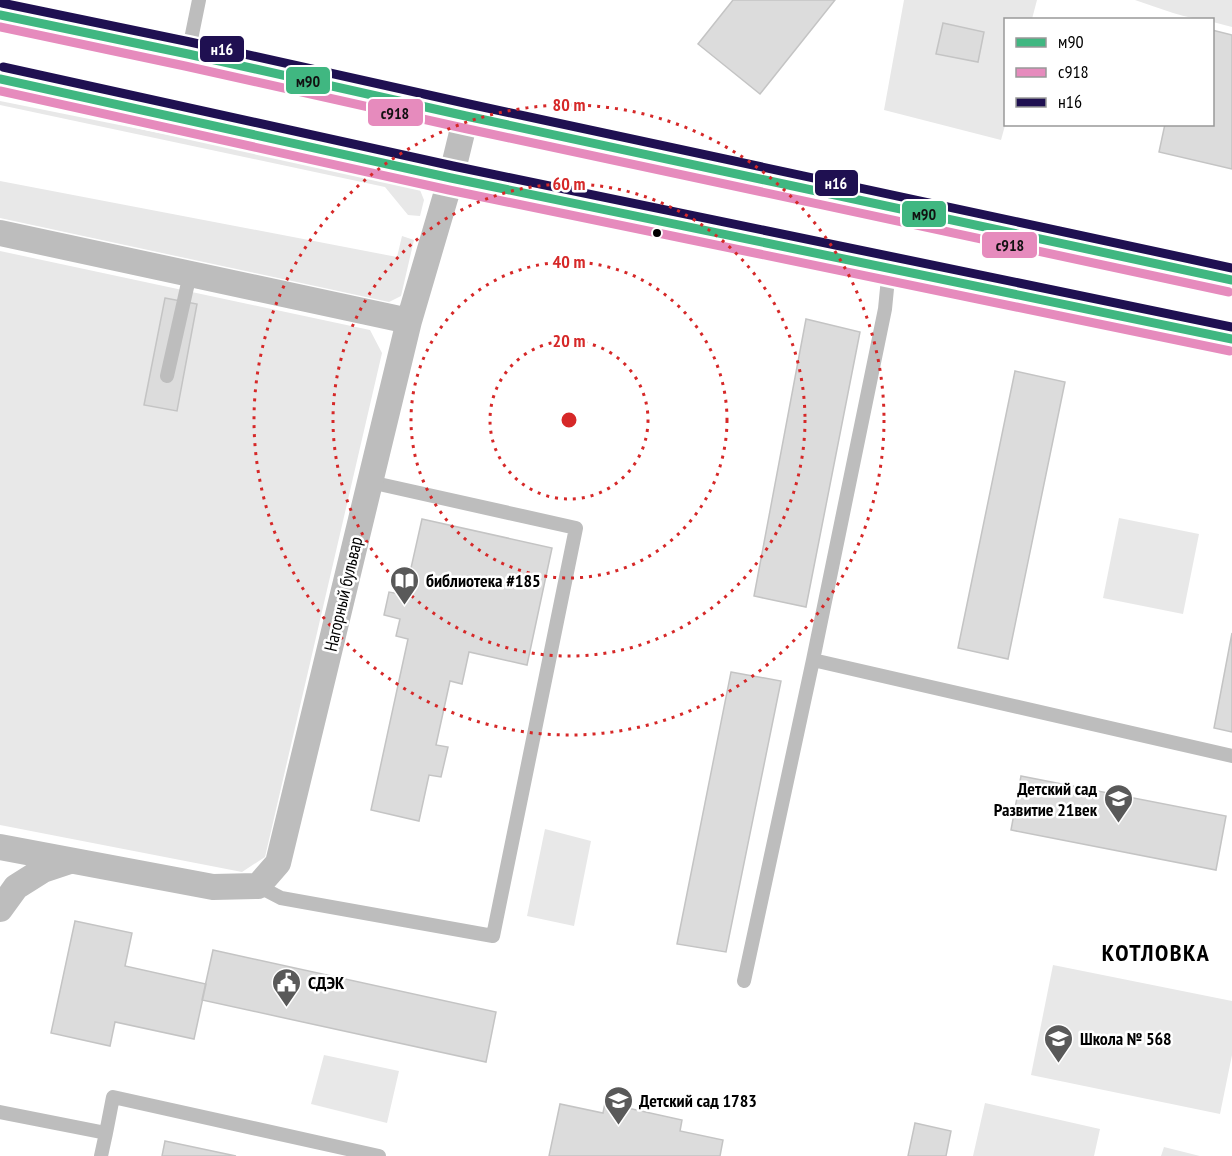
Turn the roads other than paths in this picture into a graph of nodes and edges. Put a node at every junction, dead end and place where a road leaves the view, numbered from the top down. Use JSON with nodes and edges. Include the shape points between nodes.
{"nodes":[{"id":1,"x":199,"y":0,"type":"edge"},
{"id":2,"x":0,"y":15,"type":"edge"},
{"id":3,"x":188,"y":54,"type":"junction"},
{"id":4,"x":0,"y":79,"type":"edge"},
{"id":5,"x":466,"y":116,"type":"junction"},
{"id":6,"x":451,"y":178,"type":"junction"},
{"id":7,"x":0,"y":233,"type":"edge"},
{"id":8,"x":889,"y":268,"type":"junction"},
{"id":9,"x":190,"y":274,"type":"junction"},
{"id":10,"x":1232,"y":280,"type":"edge"},
{"id":11,"x":409,"y":321,"type":"junction"},
{"id":12,"x":1232,"y":339,"type":"edge"},
{"id":13,"x":167,"y":376,"type":"dead end"},
{"id":14,"x":370,"y":482,"type":"junction"},
{"id":15,"x":813,"y":660,"type":"junction"},
{"id":16,"x":1232,"y":756,"type":"edge"},
{"id":17,"x":0,"y":847,"type":"edge"},
{"id":18,"x":73,"y":860,"type":"junction"},
{"id":19,"x":258,"y":886,"type":"junction"},
{"id":20,"x":0,"y":909,"type":"edge"},
{"id":21,"x":744,"y":981,"type":"dead end"},
{"id":22,"x":0,"y":1112,"type":"edge"},
{"id":23,"x":106,"y":1133,"type":"junction"},
{"id":24,"x":102,"y":1156,"type":"edge"},
{"id":25,"x":379,"y":1156,"type":"edge"}],
"edges":[{"from":1,"to":3,"type":"lane"},
{"from":2,"to":3,"type":"main road"},
{"from":3,"to":5,"type":"main road"},
{"from":4,"to":6,"type":"main road"},
{"from":5,"to":6,"type":"street","name":"Нагорный бульвар"},
{"from":5,"to":10,"type":"main road"},
{"from":6,"to":8,"type":"main road"},
{"from":6,"to":11,"type":"street","name":"Нагорный бульвар"},
{"from":7,"to":9,"type":"street"},
{"from":8,"to":12,"type":"main road"},
{"from":8,"to":15,"type":"lane","via":[[885,309]]},
{"from":9,"to":11,"type":"street"},
{"from":9,"to":13,"type":"lane"},
{"from":11,"to":14,"type":"street","name":"Нагорный бульвар"},
{"from":14,"to":19,"type":"street","name":"Нагорный бульвар","via":[[279,863]]},
{"from":14,"to":19,"type":"lane","via":[[576,528],[493,936],[281,898]]},
{"from":15,"to":16,"type":"lane"},
{"from":15,"to":21,"type":"lane"},
{"from":17,"to":18,"type":"street"},
{"from":18,"to":19,"type":"street","via":[[213,887]]},
{"from":18,"to":20,"type":"street","via":[[43,870],[16,887]]},
{"from":22,"to":23,"type":"lane"},
{"from":23,"to":24,"type":"lane"},
{"from":23,"to":25,"type":"lane","via":[[113,1097]]}]}
